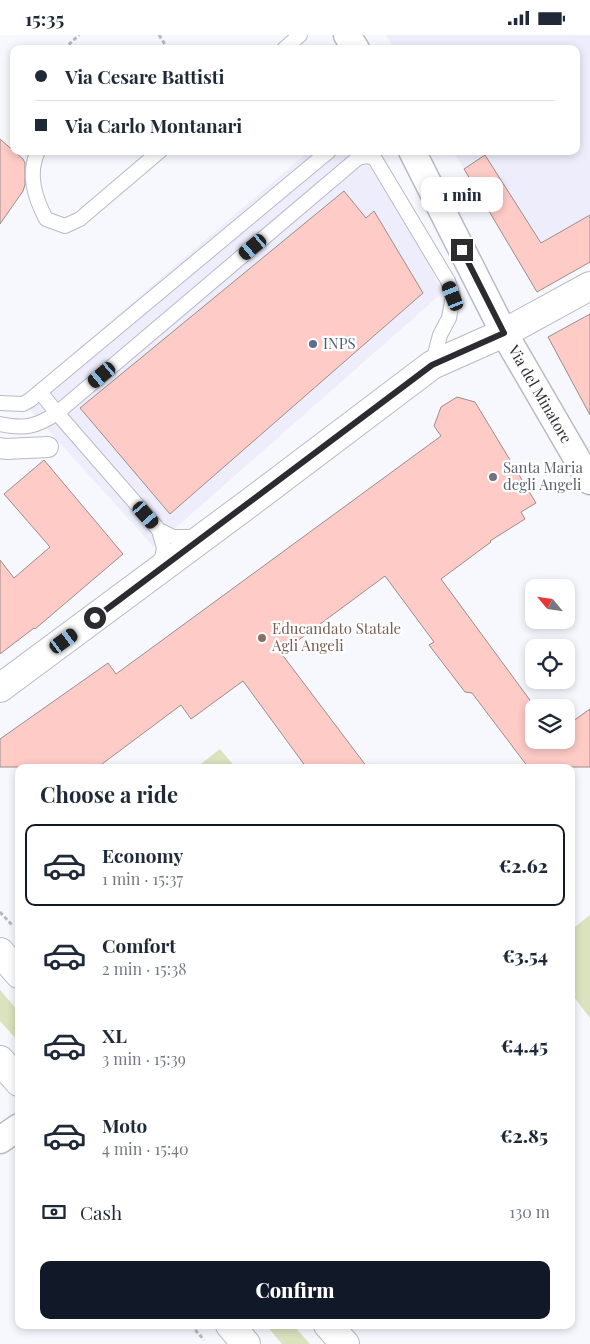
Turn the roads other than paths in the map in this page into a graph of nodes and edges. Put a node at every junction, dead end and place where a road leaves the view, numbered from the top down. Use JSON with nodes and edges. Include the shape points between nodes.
{"nodes":[{"id":1,"x":300,"y":35,"type":"edge"},
{"id":2,"x":289,"y":45,"type":"edge"},
{"id":3,"x":36,"y":155,"type":"edge"},
{"id":4,"x":155,"y":155,"type":"edge"},
{"id":5,"x":324,"y":155,"type":"edge"},
{"id":6,"x":414,"y":155,"type":"edge"},
{"id":7,"x":590,"y":287,"type":"edge"},
{"id":8,"x":504,"y":333,"type":"junction"},
{"id":9,"x":432,"y":365,"type":"junction"},
{"id":10,"x":40,"y":392,"type":"junction"},
{"id":11,"x":0,"y":403,"type":"edge"},
{"id":12,"x":57,"y":413,"type":"junction"},
{"id":13,"x":0,"y":424,"type":"edge"},
{"id":14,"x":48,"y":447,"type":"dead end"},
{"id":15,"x":0,"y":448,"type":"edge"},
{"id":16,"x":590,"y":481,"type":"edge"},
{"id":17,"x":158,"y":530,"type":"junction"},
{"id":18,"x":204,"y":537,"type":"junction"},
{"id":19,"x":159,"y":571,"type":"junction"},
{"id":20,"x":0,"y":688,"type":"edge"},
{"id":21,"x":0,"y":952,"type":"edge"},
{"id":22,"x":15,"y":969,"type":"edge"},
{"id":23,"x":0,"y":1060,"type":"edge"},
{"id":24,"x":15,"y":1077,"type":"edge"},
{"id":25,"x":15,"y":1130,"type":"edge"},
{"id":26,"x":0,"y":1140,"type":"edge"},
{"id":27,"x":233,"y":1329,"type":"edge"},
{"id":28,"x":332,"y":1329,"type":"edge"},
{"id":29,"x":246,"y":1344,"type":"edge"},
{"id":30,"x":345,"y":1344,"type":"edge"}],
"edges":[{"from":1,"to":2,"type":"lane"},
{"from":3,"to":4,"type":"lane","via":[[33,184],[37,202],[46,219],[65,226],[80,219]]},
{"from":5,"to":10,"type":"lane"},
{"from":6,"to":8,"type":"street","name":"Via del Minatore"},
{"from":7,"to":8,"type":"street"},
{"from":8,"to":9,"type":"street"},
{"from":8,"to":16,"type":"street","name":"Via del Minatore"},
{"from":9,"to":12,"type":"lane","via":[[440,335],[449,318],[453,296],[448,281],[375,159],[358,158]]},
{"from":9,"to":18,"type":"street"},
{"from":10,"to":11,"type":"lane","via":[[23,404]]},
{"from":10,"to":12,"type":"lane"},
{"from":12,"to":13,"type":"lane","via":[[31,427]]},
{"from":12,"to":17,"type":"lane"},
{"from":14,"to":15,"type":"street"},
{"from":17,"to":18,"type":"lane","via":[[173,537]]},
{"from":17,"to":19,"type":"lane","via":[[164,547]]},
{"from":18,"to":19,"type":"street"},
{"from":19,"to":20,"type":"street"},
{"from":21,"to":22,"type":"street"},
{"from":23,"to":24,"type":"street"},
{"from":25,"to":26,"type":"street"},
{"from":27,"to":29,"type":"street"},
{"from":28,"to":30,"type":"street"}]}
